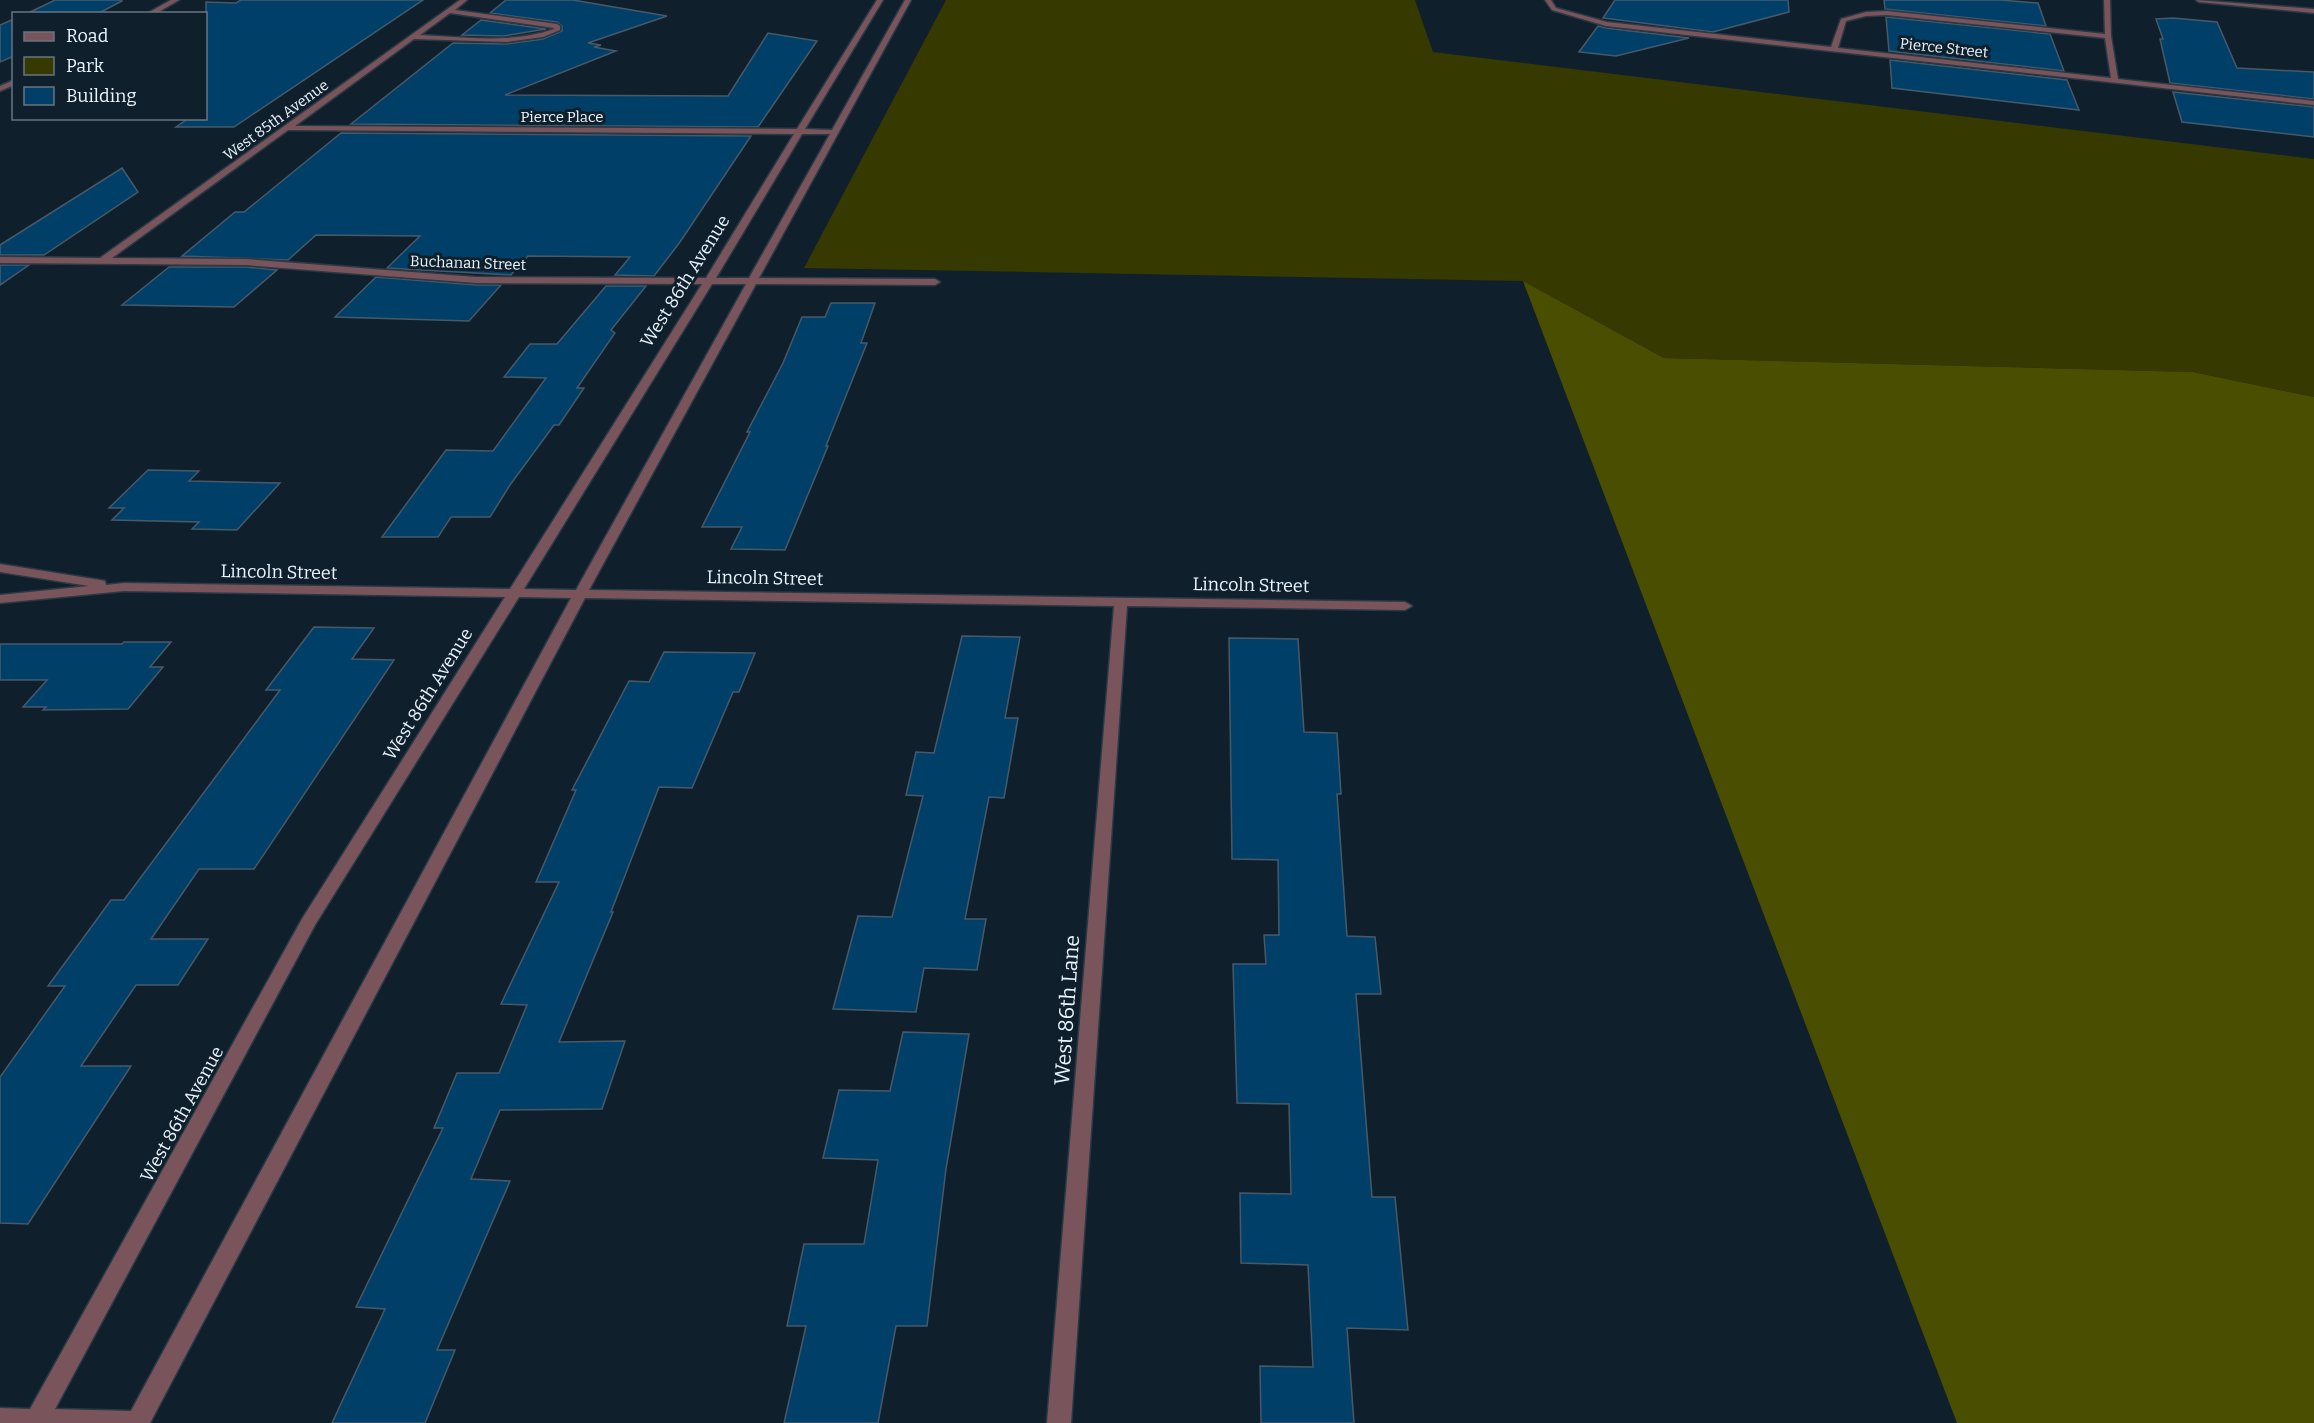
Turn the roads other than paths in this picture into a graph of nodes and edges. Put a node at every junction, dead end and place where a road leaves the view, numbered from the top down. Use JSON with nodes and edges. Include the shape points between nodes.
{"nodes":[{"id":1,"x":176,"y":0,"type":"edge"},
{"id":2,"x":465,"y":0,"type":"edge"},
{"id":3,"x":880,"y":0,"type":"edge"},
{"id":4,"x":908,"y":0,"type":"edge"},
{"id":5,"x":1548,"y":0,"type":"edge"},
{"id":6,"x":2107,"y":0,"type":"edge"},
{"id":7,"x":2199,"y":0,"type":"edge"},
{"id":8,"x":449,"y":11,"type":"junction"},
{"id":9,"x":2314,"y":11,"type":"edge"},
{"id":10,"x":153,"y":12,"type":"edge"},
{"id":11,"x":2108,"y":36,"type":"junction"},
{"id":12,"x":411,"y":37,"type":"junction"},
{"id":13,"x":1834,"y":50,"type":"junction"},
{"id":14,"x":2115,"y":81,"type":"junction"},
{"id":15,"x":2314,"y":103,"type":"edge"},
{"id":16,"x":289,"y":128,"type":"junction"},
{"id":17,"x":800,"y":132,"type":"junction"},
{"id":18,"x":836,"y":132,"type":"junction"},
{"id":19,"x":0,"y":260,"type":"edge"},
{"id":20,"x":102,"y":261,"type":"junction"},
{"id":21,"x":752,"y":282,"type":"junction"},
{"id":22,"x":935,"y":282,"type":"dead end"},
{"id":23,"x":708,"y":283,"type":"junction"},
{"id":24,"x":0,"y":568,"type":"edge"},
{"id":25,"x":124,"y":587,"type":"junction"},
{"id":26,"x":514,"y":593,"type":"junction"},
{"id":27,"x":580,"y":594,"type":"junction"},
{"id":28,"x":0,"y":599,"type":"edge"},
{"id":29,"x":1120,"y":601,"type":"junction"},
{"id":30,"x":1405,"y":606,"type":"dead end"},
{"id":31,"x":0,"y":1419,"type":"edge"},
{"id":32,"x":35,"y":1422,"type":"edge"},
{"id":33,"x":137,"y":1423,"type":"edge"},
{"id":34,"x":1059,"y":1423,"type":"edge"}],
"edges":[{"from":1,"to":10,"type":"street"},
{"from":2,"to":8,"type":"street","name":"West 85th Avenue"},
{"from":3,"to":17,"type":"street","name":"West 86th Avenue"},
{"from":4,"to":18,"type":"street"},
{"from":5,"to":13,"type":"street","name":"Pierce Street","via":[[1554,9],[1606,24]]},
{"from":6,"to":11,"type":"street"},
{"from":7,"to":9,"type":"street"},
{"from":8,"to":12,"type":"street","name":"West 85th Avenue"},
{"from":8,"to":12,"type":"street","via":[[539,23],[556,26],[557,30],[525,38]]},
{"from":11,"to":13,"type":"street","via":[[1866,14],[1843,20]]},
{"from":11,"to":14,"type":"street"},
{"from":12,"to":16,"type":"street","name":"West 85th Avenue"},
{"from":13,"to":14,"type":"street","name":"Pierce Street"},
{"from":14,"to":15,"type":"street","name":"Pierce Street"},
{"from":16,"to":17,"type":"street","name":"Pierce Place"},
{"from":16,"to":20,"type":"street","name":"West 85th Avenue"},
{"from":17,"to":18,"type":"street","name":"Pierce Place"},
{"from":17,"to":23,"type":"street","name":"West 86th Avenue"},
{"from":18,"to":21,"type":"street"},
{"from":19,"to":20,"type":"street","name":"Buchanan Street"},
{"from":20,"to":23,"type":"street","name":"Buchanan Street","via":[[246,262],[476,280]]},
{"from":21,"to":22,"type":"street","name":"Buchanan Street"},
{"from":21,"to":23,"type":"street","name":"Buchanan Street"},
{"from":21,"to":27,"type":"street"},
{"from":23,"to":26,"type":"street","name":"West 86th Avenue"},
{"from":24,"to":25,"type":"street","name":"Lincoln Street"},
{"from":25,"to":26,"type":"street","name":"Lincoln Street"},
{"from":25,"to":28,"type":"street","name":"Lincoln Street"},
{"from":26,"to":27,"type":"street","name":"Lincoln Street"},
{"from":26,"to":32,"type":"street","name":"West 86th Avenue","via":[[308,923]]},
{"from":27,"to":29,"type":"street","name":"Lincoln Street"},
{"from":27,"to":33,"type":"street"},
{"from":29,"to":30,"type":"street","name":"Lincoln Street"},
{"from":29,"to":34,"type":"street","name":"West 86th Lane"},
{"from":31,"to":32,"type":"street"},
{"from":32,"to":33,"type":"street"}]}
